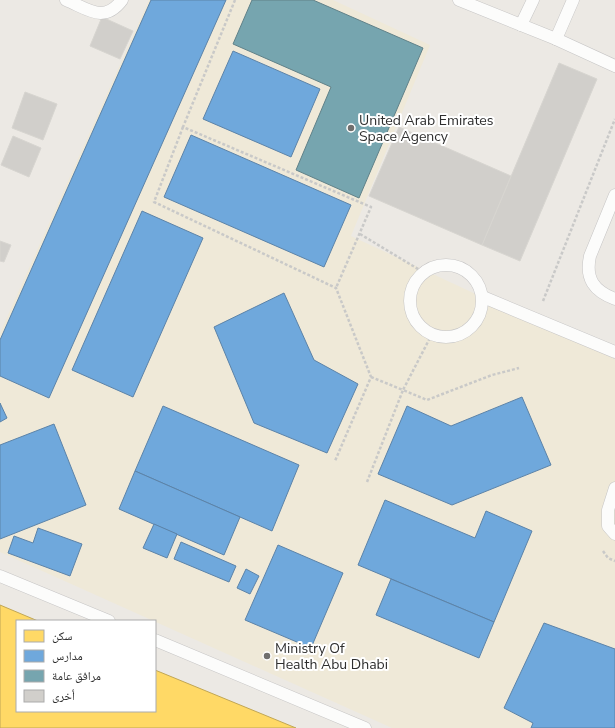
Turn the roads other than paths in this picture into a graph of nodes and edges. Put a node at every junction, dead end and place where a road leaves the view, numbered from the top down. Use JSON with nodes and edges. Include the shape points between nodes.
{"nodes":[{"id":1,"x":66,"y":0,"type":"edge"},
{"id":2,"x":122,"y":0,"type":"edge"},
{"id":3,"x":459,"y":0,"type":"edge"},
{"id":4,"x":533,"y":0,"type":"edge"},
{"id":5,"x":573,"y":0,"type":"edge"},
{"id":6,"x":521,"y":25,"type":"junction"},
{"id":7,"x":556,"y":39,"type":"junction"},
{"id":8,"x":615,"y":66,"type":"edge"},
{"id":9,"x":615,"y":195,"type":"edge"},
{"id":10,"x":483,"y":297,"type":"junction"},
{"id":11,"x":615,"y":300,"type":"edge"},
{"id":12,"x":615,"y":352,"type":"edge"},
{"id":13,"x":615,"y":488,"type":"edge"},
{"id":14,"x":615,"y":534,"type":"edge"},
{"id":15,"x":0,"y":576,"type":"edge"},
{"id":16,"x":107,"y":620,"type":"edge"},
{"id":17,"x":156,"y":640,"type":"edge"},
{"id":18,"x":365,"y":728,"type":"edge"}],
"edges":[{"from":1,"to":2,"type":"lane","via":[[104,14]]},
{"from":3,"to":6,"type":"lane"},
{"from":4,"to":6,"type":"lane"},
{"from":5,"to":7,"type":"lane"},
{"from":6,"to":7,"type":"lane"},
{"from":7,"to":8,"type":"lane"},
{"from":9,"to":11,"type":"lane","via":[[588,265],[592,282],[598,290]]},
{"from":10,"to":10,"type":"lane","via":[[480,286],[466,270],[456,265],[445,264],[423,272],[415,281],[410,293],[410,306],[421,328],[444,337],[457,336],[477,321],[482,310]]},
{"from":10,"to":12,"type":"lane"},
{"from":13,"to":14,"type":"lane","via":[[608,510],[608,526]]},
{"from":15,"to":16,"type":"lane"},
{"from":17,"to":18,"type":"lane"}]}
